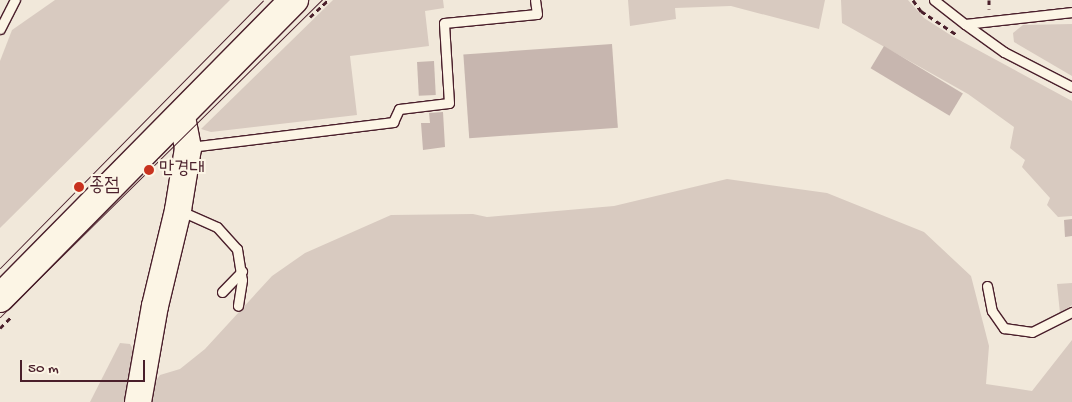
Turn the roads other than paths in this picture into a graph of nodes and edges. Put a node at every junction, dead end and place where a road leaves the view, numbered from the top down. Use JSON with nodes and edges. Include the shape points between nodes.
{"nodes":[{"id":1,"x":15,"y":0,"type":"edge"},
{"id":2,"x":294,"y":0,"type":"edge"},
{"id":3,"x":535,"y":0,"type":"edge"},
{"id":4,"x":934,"y":0,"type":"edge"},
{"id":5,"x":1072,"y":12,"type":"edge"},
{"id":6,"x":965,"y":24,"type":"junction"},
{"id":7,"x":0,"y":29,"type":"edge"},
{"id":8,"x":1072,"y":87,"type":"edge"},
{"id":9,"x":182,"y":117,"type":"junction"},
{"id":10,"x":188,"y":148,"type":"junction"},
{"id":11,"x":178,"y":210,"type":"junction"},
{"id":12,"x":242,"y":272,"type":"junction"},
{"id":13,"x":987,"y":286,"type":"dead end"},
{"id":14,"x":222,"y":292,"type":"dead end"},
{"id":15,"x":0,"y":298,"type":"edge"},
{"id":16,"x":238,"y":306,"type":"dead end"},
{"id":17,"x":1072,"y":312,"type":"edge"},
{"id":18,"x":138,"y":402,"type":"edge"}],
"edges":[{"from":1,"to":7,"type":"lane"},
{"from":2,"to":9,"type":"main road"},
{"from":3,"to":10,"type":"lane","via":[[536,14],[444,23],[449,103],[399,109],[392,122]]},
{"from":4,"to":6,"type":"lane"},
{"from":5,"to":6,"type":"lane"},
{"from":6,"to":8,"type":"lane","via":[[1004,52]]},
{"from":9,"to":10,"type":"street"},
{"from":9,"to":15,"type":"main road"},
{"from":10,"to":11,"type":"street"},
{"from":11,"to":12,"type":"lane","via":[[229,236],[237,248]]},
{"from":11,"to":18,"type":"street","via":[[155,306]]},
{"from":12,"to":14,"type":"lane"},
{"from":12,"to":16,"type":"lane"},
{"from":13,"to":17,"type":"lane","via":[[992,311],[1004,328],[1032,332]]}]}
